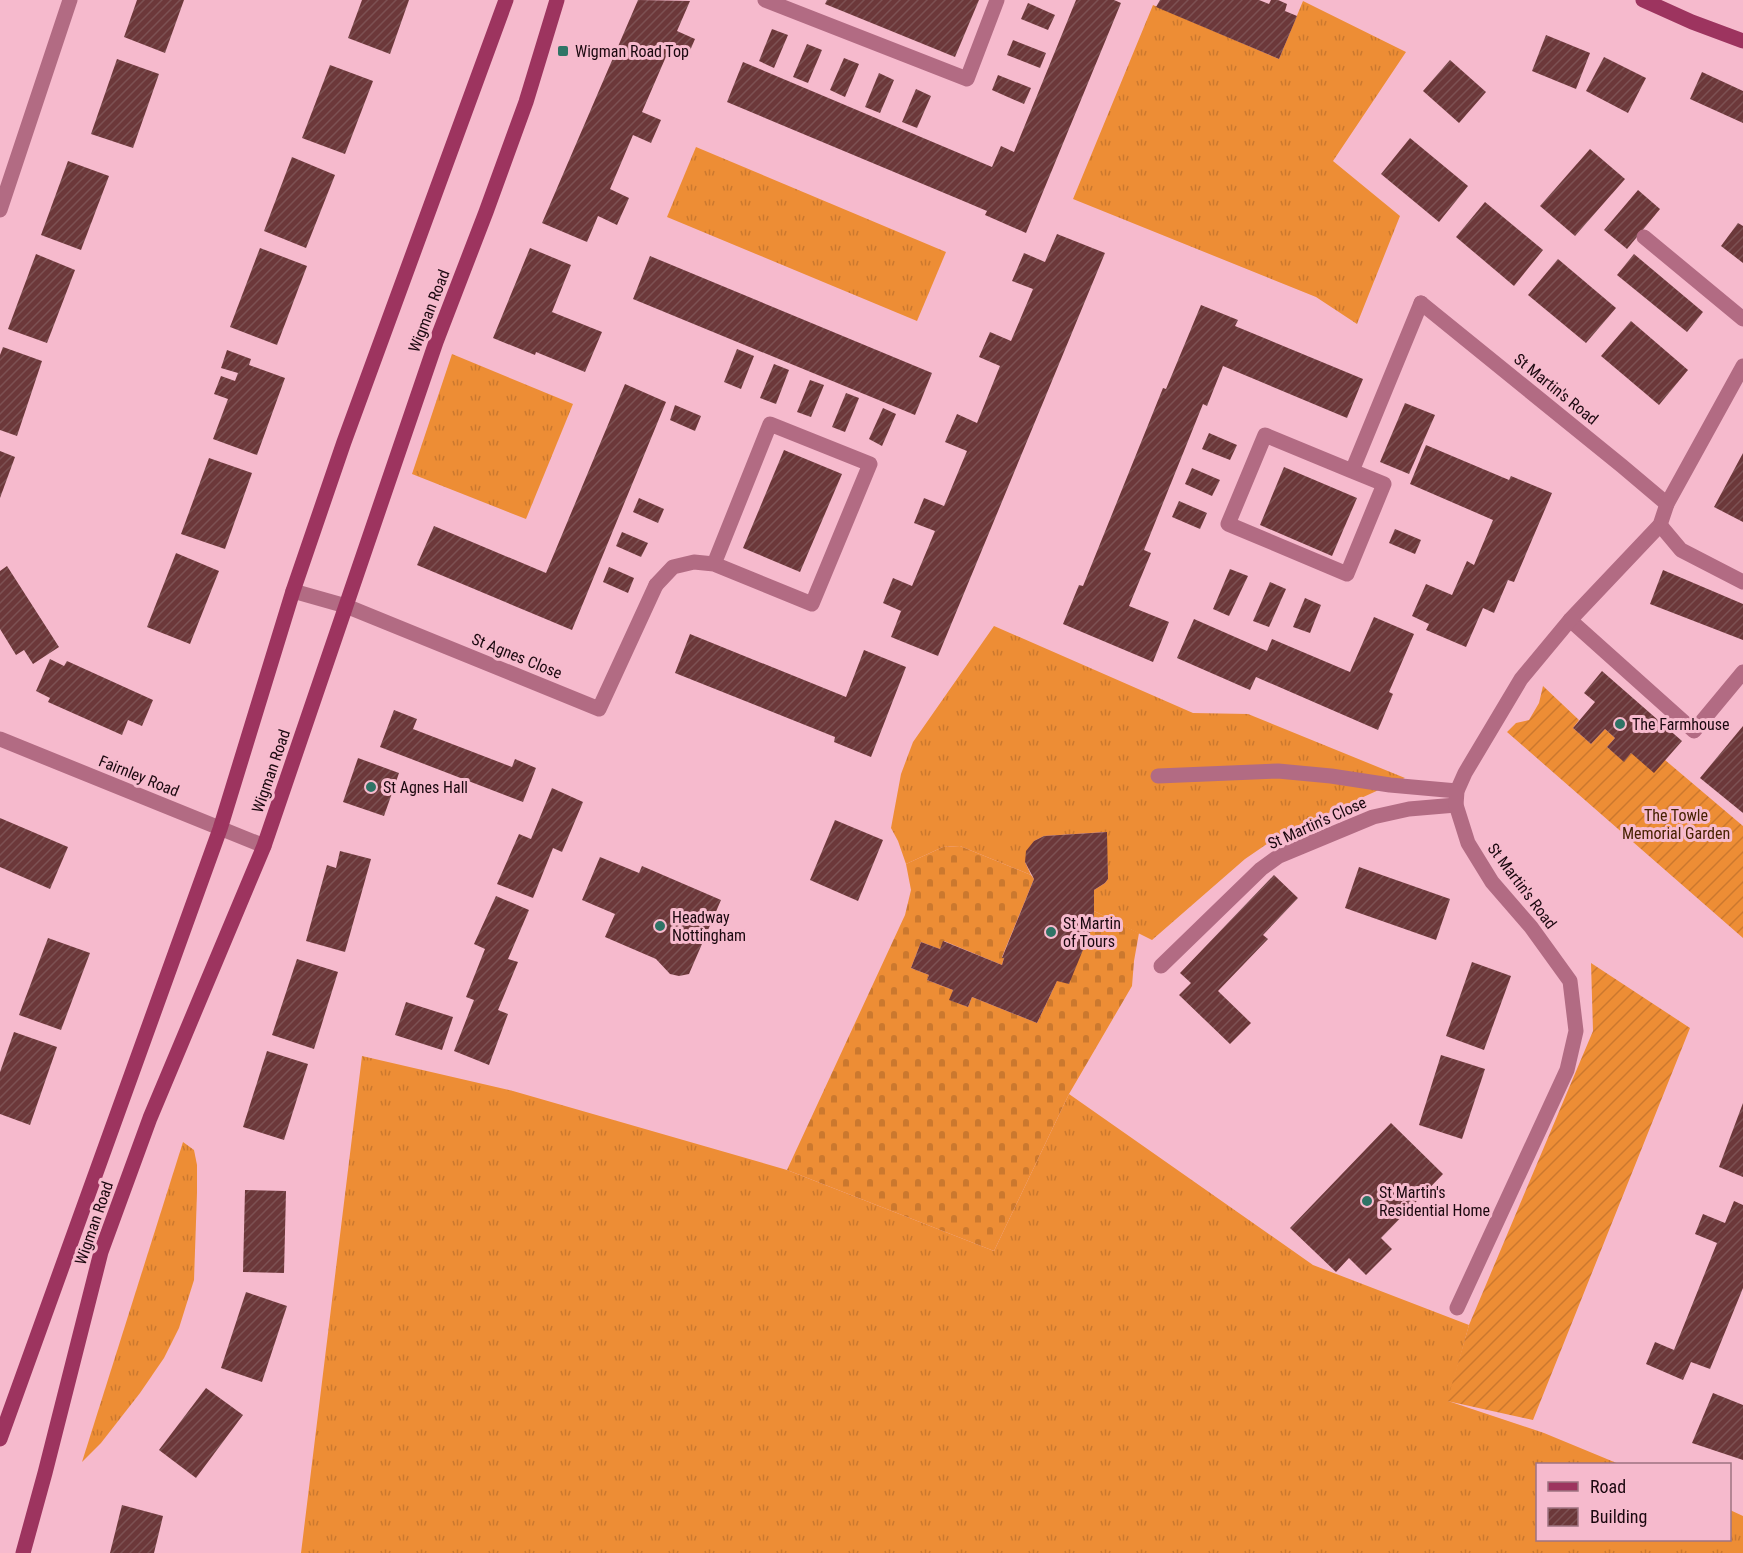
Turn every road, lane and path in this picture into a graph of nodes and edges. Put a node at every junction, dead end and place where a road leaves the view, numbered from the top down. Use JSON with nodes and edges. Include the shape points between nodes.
{"nodes":[{"id":1,"x":70,"y":0,"type":"edge"},
{"id":2,"x":506,"y":0,"type":"edge"},
{"id":3,"x":558,"y":0,"type":"edge"},
{"id":4,"x":765,"y":0,"type":"edge"},
{"id":5,"x":998,"y":0,"type":"edge"},
{"id":6,"x":1643,"y":0,"type":"edge"},
{"id":7,"x":800,"y":6,"type":"edge"},
{"id":8,"x":1743,"y":41,"type":"edge"},
{"id":9,"x":0,"y":210,"type":"edge"},
{"id":10,"x":1644,"y":237,"type":"dead end"},
{"id":11,"x":1743,"y":319,"type":"edge"},
{"id":12,"x":1743,"y":366,"type":"edge"},
{"id":13,"x":1352,"y":471,"type":"junction"},
{"id":14,"x":1666,"y":504,"type":"junction"},
{"id":15,"x":1660,"y":525,"type":"junction"},
{"id":16,"x":714,"y":564,"type":"junction"},
{"id":17,"x":1743,"y":582,"type":"edge"},
{"id":18,"x":293,"y":591,"type":"junction"},
{"id":19,"x":346,"y":606,"type":"junction"},
{"id":20,"x":1570,"y":620,"type":"junction"},
{"id":21,"x":1743,"y":672,"type":"edge"},
{"id":22,"x":0,"y":739,"type":"edge"},
{"id":23,"x":1158,"y":776,"type":"dead end"},
{"id":24,"x":1456,"y":798,"type":"junction"},
{"id":25,"x":220,"y":829,"type":"junction"},
{"id":26,"x":264,"y":846,"type":"junction"},
{"id":27,"x":1161,"y":966,"type":"dead end"},
{"id":28,"x":1457,"y":1308,"type":"dead end"},
{"id":29,"x":0,"y":1439,"type":"edge"},
{"id":30,"x":23,"y":1553,"type":"edge"}],
"edges":[{"from":1,"to":9,"type":"street"},
{"from":2,"to":18,"type":"street","name":"Wigman Road"},
{"from":3,"to":19,"type":"street","name":"Wigman Road","via":[[526,102],[436,342]]},
{"from":4,"to":7,"type":"street"},
{"from":5,"to":7,"type":"street","via":[[967,80]]},
{"from":6,"to":8,"type":"street"},
{"from":10,"to":11,"type":"street"},
{"from":12,"to":14,"type":"street"},
{"from":13,"to":13,"type":"street","via":[[1384,484],[1347,574],[1228,524],[1265,435]]},
{"from":13,"to":14,"type":"street","name":"St Martin's Road","via":[[1421,303]]},
{"from":14,"to":15,"type":"street"},
{"from":15,"to":17,"type":"street","via":[[1681,550]]},
{"from":15,"to":20,"type":"street"},
{"from":16,"to":16,"type":"street","via":[[770,424],[870,464],[812,604]]},
{"from":16,"to":19,"type":"street","name":"St Agnes Close","via":[[694,562],[673,567],[656,585],[599,708]]},
{"from":18,"to":19,"type":"street","name":"St Agnes Close"},
{"from":18,"to":25,"type":"street","name":"Wigman Road"},
{"from":19,"to":26,"type":"street","name":"Wigman Road"},
{"from":20,"to":21,"type":"street","via":[[1694,731]]},
{"from":20,"to":24,"type":"street","via":[[1521,679],[1465,773]]},
{"from":22,"to":25,"type":"street","name":"Fairnley Road"},
{"from":23,"to":24,"type":"street","via":[[1278,771],[1331,776]]},
{"from":24,"to":27,"type":"street","name":"St Martin's Close","via":[[1373,817],[1279,856]]},
{"from":24,"to":28,"type":"street","name":"St Martin's Road","via":[[1468,843],[1492,882],[1570,981],[1576,1031],[1567,1070]]},
{"from":25,"to":26,"type":"street","name":"Fairnley Road"},
{"from":25,"to":29,"type":"street","name":"Wigman Road"},
{"from":26,"to":30,"type":"street","name":"Wigman Road","via":[[150,1118],[100,1252]]}]}
